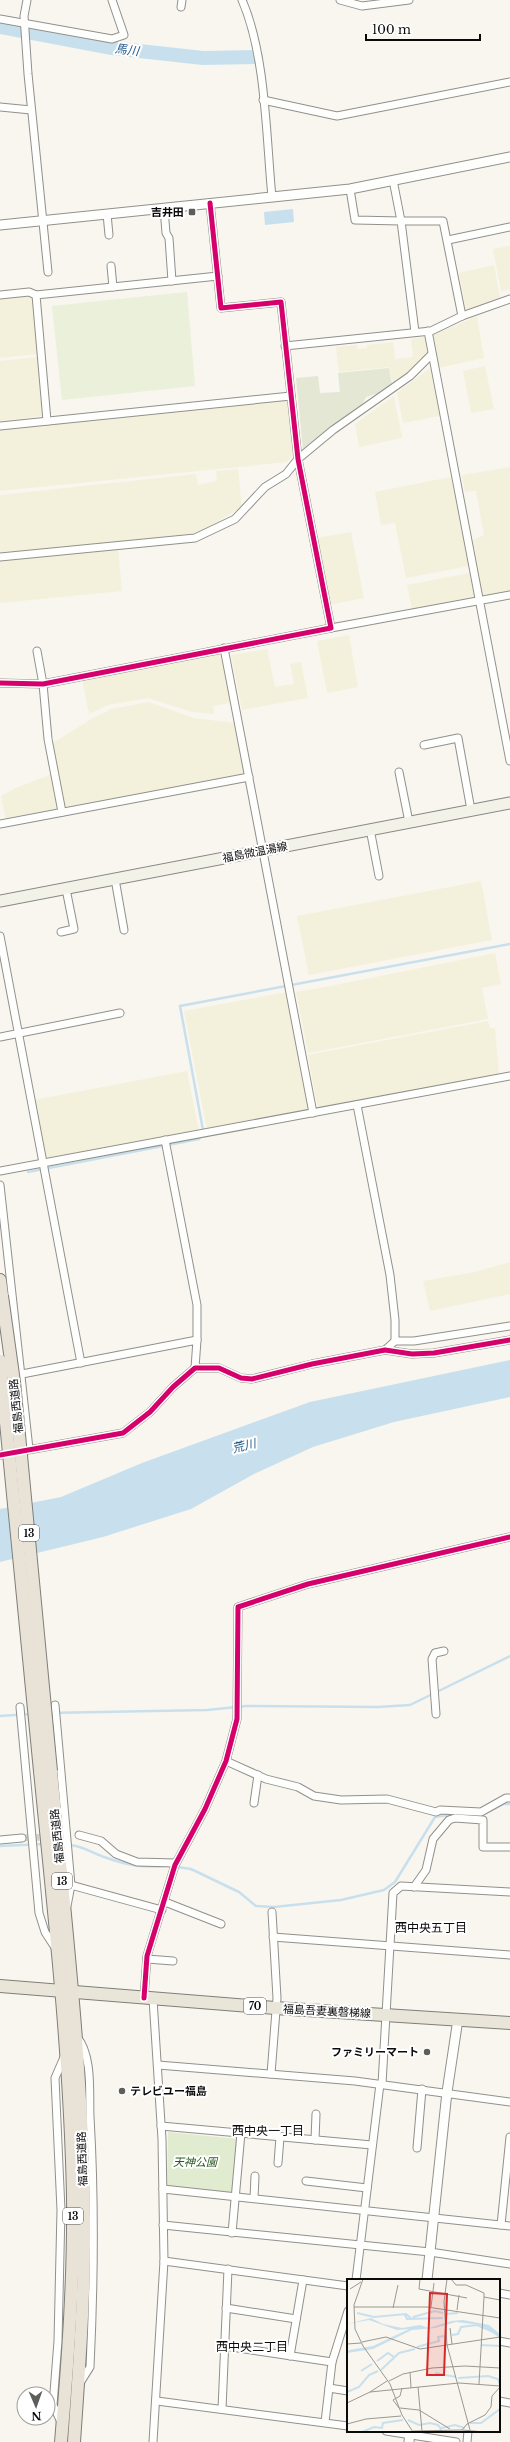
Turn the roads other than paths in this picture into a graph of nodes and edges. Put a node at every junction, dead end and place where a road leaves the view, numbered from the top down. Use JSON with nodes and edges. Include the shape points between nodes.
{"nodes":[{"id":1,"x":27,"y":0,"type":"edge"},
{"id":2,"x":112,"y":0,"type":"edge"},
{"id":3,"x":242,"y":0,"type":"edge"},
{"id":4,"x":340,"y":0,"type":"edge"},
{"id":5,"x":409,"y":0,"type":"edge"},
{"id":6,"x":0,"y":19,"type":"edge"},
{"id":7,"x":25,"y":25,"type":"junction"},
{"id":8,"x":510,"y":82,"type":"edge"},
{"id":9,"x":263,"y":100,"type":"junction"},
{"id":10,"x":0,"y":107,"type":"edge"},
{"id":11,"x":31,"y":110,"type":"junction"},
{"id":12,"x":510,"y":157,"type":"edge"},
{"id":13,"x":393,"y":180,"type":"junction"},
{"id":14,"x":350,"y":189,"type":"junction"},
{"id":15,"x":272,"y":197,"type":"junction"},
{"id":16,"x":210,"y":204,"type":"junction"},
{"id":17,"x":164,"y":208,"type":"junction"},
{"id":18,"x":107,"y":214,"type":"junction"},
{"id":19,"x":43,"y":221,"type":"junction"},
{"id":20,"x":401,"y":221,"type":"junction"},
{"id":21,"x":0,"y":225,"type":"edge"},
{"id":22,"x":510,"y":227,"type":"edge"},
{"id":23,"x":109,"y":235,"type":"dead end"},
{"id":24,"x":448,"y":240,"type":"junction"},
{"id":25,"x":111,"y":266,"type":"dead end"},
{"id":26,"x":48,"y":272,"type":"dead end"},
{"id":27,"x":218,"y":276,"type":"junction"},
{"id":28,"x":172,"y":281,"type":"junction"},
{"id":29,"x":113,"y":287,"type":"junction"},
{"id":30,"x":0,"y":295,"type":"edge"},
{"id":31,"x":36,"y":295,"type":"junction"},
{"id":32,"x":510,"y":299,"type":"edge"},
{"id":33,"x":462,"y":316,"type":"junction"},
{"id":34,"x":428,"y":331,"type":"junction"},
{"id":35,"x":415,"y":332,"type":"junction"},
{"id":36,"x":286,"y":346,"type":"junction"},
{"id":37,"x":432,"y":354,"type":"junction"},
{"id":38,"x":291,"y":396,"type":"junction"},
{"id":39,"x":47,"y":421,"type":"junction"},
{"id":40,"x":0,"y":426,"type":"edge"},
{"id":41,"x":298,"y":459,"type":"junction"},
{"id":42,"x":0,"y":557,"type":"edge"},
{"id":43,"x":510,"y":595,"type":"edge"},
{"id":44,"x":480,"y":601,"type":"junction"},
{"id":45,"x":331,"y":628,"type":"junction"},
{"id":46,"x":224,"y":648,"type":"junction"},
{"id":47,"x":36,"y":651,"type":"dead end"},
{"id":48,"x":0,"y":683,"type":"edge"},
{"id":49,"x":43,"y":684,"type":"junction"},
{"id":50,"x":424,"y":745,"type":"dead end"},
{"id":51,"x":510,"y":760,"type":"edge"},
{"id":52,"x":399,"y":772,"type":"dead end"},
{"id":53,"x":249,"y":777,"type":"junction"},
{"id":54,"x":510,"y":803,"type":"edge"},
{"id":55,"x":471,"y":810,"type":"junction"},
{"id":56,"x":62,"y":812,"type":"junction"},
{"id":57,"x":409,"y":822,"type":"junction"},
{"id":58,"x":0,"y":824,"type":"edge"},
{"id":59,"x":370,"y":829,"type":"junction"},
{"id":60,"x":263,"y":850,"type":"junction"},
{"id":61,"x":379,"y":876,"type":"dead end"},
{"id":62,"x":115,"y":879,"type":"junction"},
{"id":63,"x":66,"y":889,"type":"junction"},
{"id":64,"x":0,"y":901,"type":"edge"},
{"id":65,"x":124,"y":930,"type":"dead end"},
{"id":66,"x":62,"y":932,"type":"dead end"},
{"id":67,"x":0,"y":936,"type":"edge"},
{"id":68,"x":120,"y":1013,"type":"dead end"},
{"id":69,"x":19,"y":1034,"type":"junction"},
{"id":70,"x":0,"y":1037,"type":"edge"},
{"id":71,"x":510,"y":1076,"type":"edge"},
{"id":72,"x":357,"y":1105,"type":"junction"},
{"id":73,"x":314,"y":1113,"type":"junction"},
{"id":74,"x":165,"y":1140,"type":"junction"},
{"id":75,"x":43,"y":1162,"type":"junction"},
{"id":76,"x":0,"y":1171,"type":"edge"},
{"id":77,"x":0,"y":1185,"type":"edge"},
{"id":78,"x":0,"y":1280,"type":"edge"},
{"id":79,"x":510,"y":1326,"type":"edge"},
{"id":80,"x":196,"y":1340,"type":"junction"},
{"id":81,"x":510,"y":1340,"type":"edge"},
{"id":82,"x":394,"y":1341,"type":"junction"},
{"id":83,"x":385,"y":1350,"type":"junction"},
{"id":84,"x":0,"y":1361,"type":"edge"},
{"id":85,"x":81,"y":1363,"type":"junction"},
{"id":86,"x":195,"y":1368,"type":"junction"},
{"id":87,"x":22,"y":1374,"type":"junction"},
{"id":88,"x":29,"y":1449,"type":"junction"},
{"id":89,"x":0,"y":1455,"type":"edge"},
{"id":90,"x":510,"y":1537,"type":"edge"},
{"id":91,"x":444,"y":1651,"type":"dead end"},
{"id":92,"x":55,"y":1705,"type":"dead end"},
{"id":93,"x":20,"y":1707,"type":"dead end"},
{"id":94,"x":436,"y":1714,"type":"dead end"},
{"id":95,"x":226,"y":1761,"type":"junction"},
{"id":96,"x":45,"y":1771,"type":"junction"},
{"id":97,"x":258,"y":1775,"type":"junction"},
{"id":98,"x":510,"y":1798,"type":"edge"},
{"id":99,"x":254,"y":1803,"type":"dead end"},
{"id":100,"x":79,"y":1835,"type":"dead end"},
{"id":101,"x":22,"y":1838,"type":"tunnel mouth"},
{"id":102,"x":0,"y":1840,"type":"edge"},
{"id":103,"x":510,"y":1847,"type":"edge"},
{"id":104,"x":175,"y":1866,"type":"junction"},
{"id":105,"x":71,"y":1885,"type":"junction"},
{"id":106,"x":414,"y":1886,"type":"junction"},
{"id":107,"x":510,"y":1892,"type":"edge"},
{"id":108,"x":165,"y":1902,"type":"junction"},
{"id":109,"x":162,"y":1910,"type":"junction"},
{"id":110,"x":272,"y":1912,"type":"dead end"},
{"id":111,"x":65,"y":1914,"type":"junction"},
{"id":112,"x":221,"y":1924,"type":"dead end"},
{"id":113,"x":273,"y":1937,"type":"junction"},
{"id":114,"x":390,"y":1946,"type":"junction"},
{"id":115,"x":58,"y":1950,"type":"junction"},
{"id":116,"x":510,"y":1955,"type":"edge"},
{"id":117,"x":147,"y":1959,"type":"junction"},
{"id":118,"x":173,"y":1961,"type":"dead end"},
{"id":119,"x":0,"y":1986,"type":"edge"},
{"id":120,"x":67,"y":1990,"type":"junction"},
{"id":121,"x":148,"y":1998,"type":"junction"},
{"id":122,"x":275,"y":2008,"type":"junction"},
{"id":123,"x":387,"y":2014,"type":"junction"},
{"id":124,"x":458,"y":2019,"type":"junction"},
{"id":125,"x":510,"y":2023,"type":"edge"},
{"id":126,"x":158,"y":2065,"type":"junction"},
{"id":127,"x":271,"y":2074,"type":"junction"},
{"id":128,"x":381,"y":2084,"type":"junction"},
{"id":129,"x":422,"y":2089,"type":"junction"},
{"id":130,"x":447,"y":2092,"type":"junction"},
{"id":131,"x":510,"y":2102,"type":"edge"},
{"id":132,"x":316,"y":2114,"type":"dead end"},
{"id":133,"x":161,"y":2126,"type":"junction"},
{"id":134,"x":241,"y":2133,"type":"junction"},
{"id":135,"x":280,"y":2137,"type":"junction"},
{"id":136,"x":510,"y":2137,"type":"edge"},
{"id":137,"x":315,"y":2140,"type":"junction"},
{"id":138,"x":372,"y":2145,"type":"junction"},
{"id":139,"x":417,"y":2148,"type":"dead end"},
{"id":140,"x":509,"y":2161,"type":"edge"},
{"id":141,"x":278,"y":2162,"type":"dead end"},
{"id":142,"x":255,"y":2176,"type":"dead end"},
{"id":143,"x":306,"y":2181,"type":"dead end"},
{"id":144,"x":367,"y":2188,"type":"junction"},
{"id":145,"x":163,"y":2189,"type":"junction"},
{"id":146,"x":234,"y":2196,"type":"junction"},
{"id":147,"x":254,"y":2198,"type":"junction"},
{"id":148,"x":365,"y":2209,"type":"junction"},
{"id":149,"x":434,"y":2216,"type":"junction"},
{"id":150,"x":163,"y":2225,"type":"junction"},
{"id":151,"x":501,"y":2225,"type":"junction"},
{"id":152,"x":510,"y":2226,"type":"edge"},
{"id":153,"x":232,"y":2233,"type":"junction"},
{"id":154,"x":361,"y":2247,"type":"junction"},
{"id":155,"x":430,"y":2252,"type":"junction"},
{"id":156,"x":164,"y":2261,"type":"junction"},
{"id":157,"x":510,"y":2264,"type":"edge"},
{"id":158,"x":228,"y":2269,"type":"junction"},
{"id":159,"x":356,"y":2279,"type":"edge"},
{"id":160,"x":427,"y":2279,"type":"edge"},
{"id":161,"x":302,"y":2280,"type":"junction"},
{"id":162,"x":347,"y":2286,"type":"edge"},
{"id":163,"x":500,"y":2293,"type":"edge"},
{"id":164,"x":510,"y":2295,"type":"edge"},
{"id":165,"x":226,"y":2308,"type":"junction"},
{"id":166,"x":347,"y":2318,"type":"edge"},
{"id":167,"x":296,"y":2319,"type":"junction"},
{"id":168,"x":345,"y":2333,"type":"edge"},
{"id":169,"x":500,"y":2341,"type":"edge"},
{"id":170,"x":510,"y":2343,"type":"edge"},
{"id":171,"x":225,"y":2346,"type":"junction"},
{"id":172,"x":290,"y":2356,"type":"junction"},
{"id":173,"x":332,"y":2362,"type":"junction"},
{"id":174,"x":329,"y":2388,"type":"junction"},
{"id":175,"x":347,"y":2391,"type":"edge"},
{"id":176,"x":157,"y":2401,"type":"junction"},
{"id":177,"x":500,"y":2401,"type":"edge"},
{"id":178,"x":510,"y":2403,"type":"edge"},
{"id":179,"x":222,"y":2410,"type":"junction"},
{"id":180,"x":325,"y":2422,"type":"junction"},
{"id":181,"x":347,"y":2426,"type":"edge"},
{"id":182,"x":391,"y":2432,"type":"edge"},
{"id":183,"x":468,"y":2432,"type":"edge"},
{"id":184,"x":409,"y":2436,"type":"edge"},
{"id":185,"x":61,"y":2442,"type":"edge"},
{"id":186,"x":74,"y":2442,"type":"edge"},
{"id":187,"x":153,"y":2442,"type":"edge"},
{"id":188,"x":456,"y":2442,"type":"edge"},
{"id":189,"x":466,"y":2442,"type":"edge"}],
"edges":[{"from":1,"to":7,"type":"street"},
{"from":2,"to":7,"type":"street","via":[[124,35],[119,38]]},
{"from":3,"to":9,"type":"street","via":[[254,35]]},
{"from":4,"to":5,"type":"street","via":[[362,6]]},
{"from":6,"to":7,"type":"street"},
{"from":7,"to":11,"type":"street"},
{"from":8,"to":9,"type":"street","via":[[337,116]]},
{"from":9,"to":15,"type":"street"},
{"from":10,"to":11,"type":"street"},
{"from":11,"to":19,"type":"street"},
{"from":12,"to":13,"type":"street"},
{"from":13,"to":14,"type":"street"},
{"from":13,"to":20,"type":"street"},
{"from":14,"to":15,"type":"street"},
{"from":14,"to":20,"type":"street","via":[[355,220]]},
{"from":15,"to":16,"type":"street"},
{"from":16,"to":17,"type":"street"},
{"from":16,"to":27,"type":"street"},
{"from":17,"to":18,"type":"street"},
{"from":17,"to":28,"type":"street"},
{"from":18,"to":19,"type":"street"},
{"from":18,"to":23,"type":"street"},
{"from":19,"to":21,"type":"street"},
{"from":19,"to":26,"type":"street"},
{"from":20,"to":24,"type":"street","via":[[443,220]]},
{"from":20,"to":35,"type":"street"},
{"from":22,"to":24,"type":"street"},
{"from":24,"to":33,"type":"street"},
{"from":25,"to":29,"type":"street"},
{"from":27,"to":28,"type":"street"},
{"from":27,"to":36,"type":"street","via":[[221,308],[281,302]]},
{"from":28,"to":29,"type":"street"},
{"from":29,"to":31,"type":"street"},
{"from":30,"to":31,"type":"street","via":[[29,292]]},
{"from":31,"to":39,"type":"street"},
{"from":32,"to":33,"type":"street"},
{"from":33,"to":34,"type":"street"},
{"from":34,"to":35,"type":"street"},
{"from":34,"to":37,"type":"street"},
{"from":35,"to":36,"type":"street"},
{"from":36,"to":38,"type":"street"},
{"from":37,"to":41,"type":"street","via":[[410,376],[333,430]]},
{"from":37,"to":44,"type":"street"},
{"from":38,"to":39,"type":"street"},
{"from":38,"to":41,"type":"street"},
{"from":39,"to":40,"type":"street"},
{"from":41,"to":42,"type":"street","via":[[286,474],[265,487],[235,519],[205,535]]},
{"from":41,"to":45,"type":"street"},
{"from":43,"to":44,"type":"street"},
{"from":44,"to":45,"type":"street"},
{"from":44,"to":51,"type":"street"},
{"from":45,"to":46,"type":"street"},
{"from":46,"to":49,"type":"street"},
{"from":46,"to":53,"type":"street"},
{"from":47,"to":49,"type":"street"},
{"from":48,"to":49,"type":"street"},
{"from":49,"to":56,"type":"street","via":[[48,739]]},
{"from":50,"to":55,"type":"street","via":[[458,738]]},
{"from":52,"to":57,"type":"street"},
{"from":53,"to":56,"type":"street"},
{"from":53,"to":60,"type":"street"},
{"from":54,"to":55,"type":"main road","name":"福島微温湯線"},
{"from":55,"to":57,"type":"main road","name":"福島微温湯線"},
{"from":56,"to":58,"type":"street"},
{"from":57,"to":59,"type":"main road","name":"福島微温湯線"},
{"from":59,"to":60,"type":"main road","name":"福島微温湯線"},
{"from":59,"to":61,"type":"street"},
{"from":60,"to":62,"type":"main road","name":"福島微温湯線"},
{"from":60,"to":73,"type":"street"},
{"from":62,"to":63,"type":"main road","name":"福島微温湯線"},
{"from":62,"to":65,"type":"street"},
{"from":63,"to":64,"type":"main road","name":"福島微温湯線"},
{"from":63,"to":66,"type":"street","via":[[74,929]]},
{"from":67,"to":69,"type":"street"},
{"from":68,"to":69,"type":"street"},
{"from":69,"to":70,"type":"street"},
{"from":69,"to":75,"type":"street"},
{"from":71,"to":72,"type":"street"},
{"from":72,"to":73,"type":"street"},
{"from":72,"to":82,"type":"street","via":[[390,1275],[395,1320]]},
{"from":73,"to":74,"type":"street"},
{"from":74,"to":75,"type":"street"},
{"from":74,"to":80,"type":"street","via":[[197,1305]]},
{"from":75,"to":76,"type":"street"},
{"from":75,"to":85,"type":"street"},
{"from":77,"to":87,"type":"street"},
{"from":78,"to":96,"type":"highway","name":"福島西道路","number":"13","bridge":true,"via":[[15,1389]]},
{"from":79,"to":82,"type":"street","via":[[414,1341]]},
{"from":80,"to":85,"type":"street"},
{"from":80,"to":86,"type":"street"},
{"from":81,"to":83,"type":"street","via":[[434,1353],[412,1354]]},
{"from":82,"to":83,"type":"street"},
{"from":83,"to":86,"type":"street","via":[[312,1364],[252,1380],[219,1368]]},
{"from":84,"to":96,"type":"highway","name":"福島西道路","number":"13","bridge":true},
{"from":85,"to":87,"type":"street"},
{"from":86,"to":88,"type":"street","via":[[135,1425],[123,1433]]},
{"from":87,"to":88,"type":"street"},
{"from":88,"to":89,"type":"street"},
{"from":90,"to":95,"type":"street","via":[[308,1584],[238,1607],[238,1712]]},
{"from":91,"to":94,"type":"street","via":[[435,1653],[432,1659]]},
{"from":92,"to":105,"type":"street"},
{"from":93,"to":115,"type":"street","via":[[39,1913],[45,1932]]},
{"from":95,"to":97,"type":"street"},
{"from":95,"to":104,"type":"street","via":[[205,1809]]},
{"from":96,"to":111,"type":"highway","name":"福島西道路","number":"13"},
{"from":96,"to":115,"type":"highway","name":"福島西道路","number":"13"},
{"from":97,"to":98,"type":"street","via":[[298,1787],[314,1796],[341,1800],[387,1799],[436,1812],[481,1812]]},
{"from":97,"to":99,"type":"street"},
{"from":100,"to":104,"type":"street","via":[[101,1841],[116,1854],[137,1862],[154,1861]]},
{"from":101,"to":102,"type":"street"},
{"from":103,"to":106,"type":"street","via":[[483,1847],[483,1820],[449,1820],[433,1839],[426,1870]]},
{"from":104,"to":108,"type":"street"},
{"from":105,"to":109,"type":"street"},
{"from":105,"to":111,"type":"street"},
{"from":106,"to":107,"type":"street"},
{"from":106,"to":114,"type":"street","via":[[401,1886],[393,1893]]},
{"from":108,"to":109,"type":"street"},
{"from":108,"to":112,"type":"street"},
{"from":109,"to":117,"type":"street"},
{"from":110,"to":113,"type":"street"},
{"from":111,"to":120,"type":"highway","name":"福島西道路","number":"13"},
{"from":113,"to":114,"type":"street"},
{"from":113,"to":122,"type":"street","via":[[277,1998]]},
{"from":114,"to":116,"type":"street"},
{"from":114,"to":123,"type":"street"},
{"from":115,"to":120,"type":"highway","name":"福島西道路","number":"13"},
{"from":117,"to":118,"type":"street"},
{"from":117,"to":121,"type":"street"},
{"from":119,"to":120,"type":"main road","name":"福島吾妻裏磐梯線","number":"70"},
{"from":120,"to":121,"type":"main road","name":"福島吾妻裏磐梯線","number":"70"},
{"from":120,"to":185,"type":"highway","name":"福島西道路","number":"13","via":[[66,2054],[73,2218],[70,2339]]},
{"from":120,"to":186,"type":"highway","name":"福島西道路","number":"13","via":[[76,2036],[84,2219],[82,2332]]},
{"from":121,"to":122,"type":"main road","name":"福島吾妻裏磐梯線","number":"70"},
{"from":121,"to":126,"type":"street"},
{"from":122,"to":123,"type":"main road","name":"福島吾妻裏磐梯線","number":"70"},
{"from":122,"to":127,"type":"street"},
{"from":123,"to":124,"type":"main road","name":"福島吾妻裏磐梯線","number":"70"},
{"from":123,"to":128,"type":"street"},
{"from":124,"to":125,"type":"main road","name":"福島吾妻裏磐梯線","number":"70"},
{"from":124,"to":130,"type":"street"},
{"from":126,"to":127,"type":"street"},
{"from":126,"to":133,"type":"street"},
{"from":127,"to":128,"type":"street"},
{"from":128,"to":129,"type":"street"},
{"from":128,"to":138,"type":"street"},
{"from":129,"to":130,"type":"street"},
{"from":129,"to":139,"type":"street"},
{"from":130,"to":131,"type":"street"},
{"from":130,"to":149,"type":"street"},
{"from":132,"to":137,"type":"street"},
{"from":133,"to":134,"type":"street"},
{"from":133,"to":145,"type":"street"},
{"from":134,"to":135,"type":"street"},
{"from":134,"to":146,"type":"street"},
{"from":135,"to":137,"type":"street"},
{"from":135,"to":141,"type":"street"},
{"from":136,"to":140,"type":"street"},
{"from":137,"to":138,"type":"street"},
{"from":138,"to":144,"type":"street"},
{"from":140,"to":151,"type":"street"},
{"from":142,"to":147,"type":"street"},
{"from":143,"to":144,"type":"street"},
{"from":144,"to":148,"type":"street"},
{"from":145,"to":146,"type":"street"},
{"from":145,"to":150,"type":"street"},
{"from":146,"to":147,"type":"street"},
{"from":146,"to":153,"type":"street"},
{"from":147,"to":148,"type":"street"},
{"from":148,"to":149,"type":"street"},
{"from":148,"to":154,"type":"street"},
{"from":149,"to":151,"type":"street"},
{"from":149,"to":155,"type":"street"},
{"from":150,"to":153,"type":"street"},
{"from":150,"to":156,"type":"street"},
{"from":151,"to":152,"type":"street"},
{"from":153,"to":154,"type":"street"},
{"from":154,"to":155,"type":"street"},
{"from":154,"to":159,"type":"street"},
{"from":155,"to":157,"type":"street"},
{"from":155,"to":160,"type":"street"},
{"from":156,"to":158,"type":"street"},
{"from":156,"to":176,"type":"street"},
{"from":158,"to":161,"type":"street"},
{"from":158,"to":165,"type":"street"},
{"from":161,"to":162,"type":"street"},
{"from":161,"to":167,"type":"street"},
{"from":163,"to":164,"type":"street"},
{"from":165,"to":167,"type":"street"},
{"from":165,"to":171,"type":"street"},
{"from":166,"to":168,"type":"street"},
{"from":167,"to":172,"type":"street"},
{"from":168,"to":173,"type":"street"},
{"from":169,"to":170,"type":"street"},
{"from":171,"to":172,"type":"street"},
{"from":171,"to":179,"type":"street"},
{"from":172,"to":173,"type":"street"},
{"from":173,"to":174,"type":"street"},
{"from":174,"to":175,"type":"street"},
{"from":174,"to":180,"type":"street"},
{"from":176,"to":179,"type":"street"},
{"from":176,"to":187,"type":"street"},
{"from":177,"to":178,"type":"street"},
{"from":179,"to":180,"type":"street"},
{"from":180,"to":181,"type":"street"},
{"from":182,"to":184,"type":"street"},
{"from":183,"to":189,"type":"street"},
{"from":184,"to":188,"type":"street"}]}
